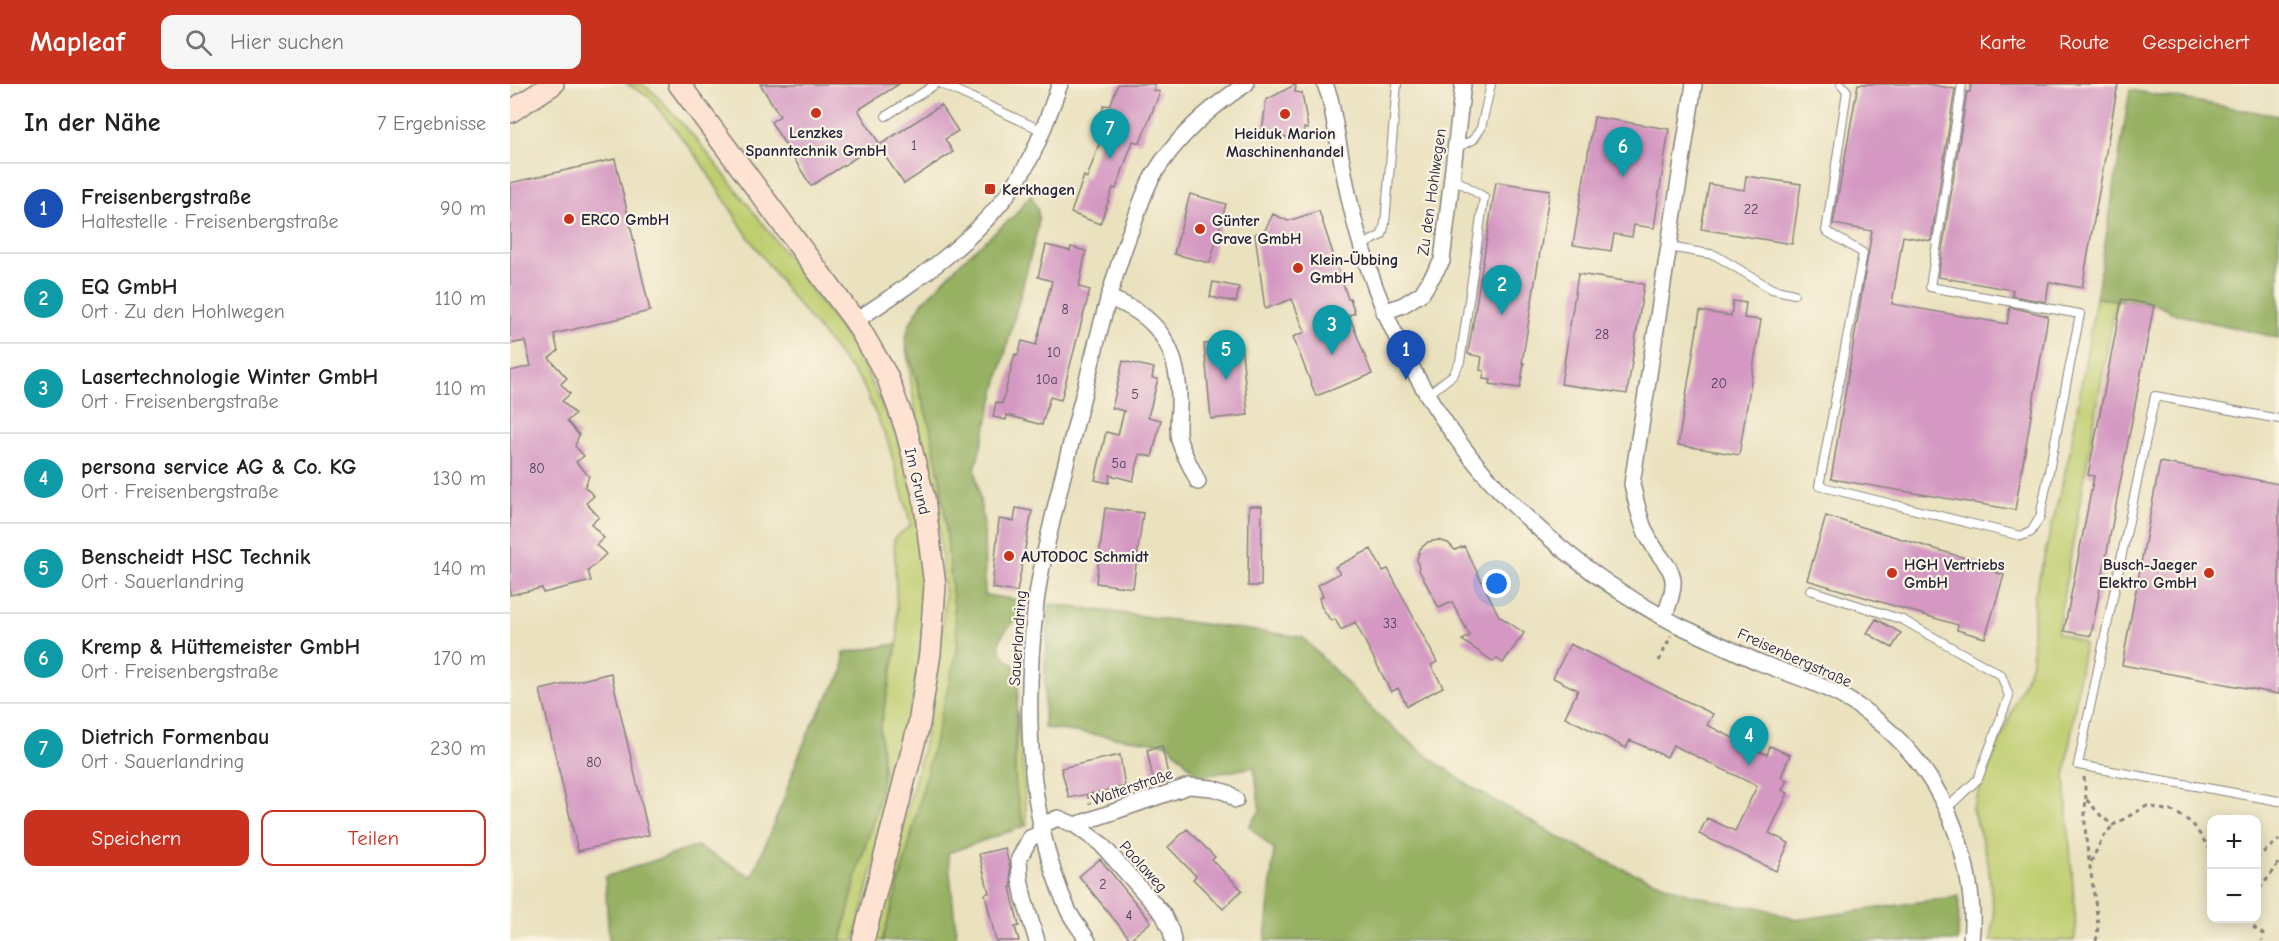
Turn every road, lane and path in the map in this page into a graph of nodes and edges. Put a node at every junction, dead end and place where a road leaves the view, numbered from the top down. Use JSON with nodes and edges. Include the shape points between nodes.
{"nodes":[{"id":1,"x":554,"y":84,"type":"edge"},
{"id":2,"x":679,"y":84,"type":"edge"},
{"id":3,"x":936,"y":84,"type":"edge"},
{"id":4,"x":942,"y":84,"type":"edge"},
{"id":5,"x":1060,"y":84,"type":"edge"},
{"id":6,"x":1246,"y":84,"type":"edge"},
{"id":7,"x":1325,"y":84,"type":"edge"},
{"id":8,"x":1397,"y":84,"type":"edge"},
{"id":9,"x":1463,"y":84,"type":"edge"},
{"id":10,"x":1491,"y":84,"type":"edge"},
{"id":11,"x":1694,"y":84,"type":"edge"},
{"id":12,"x":1841,"y":84,"type":"edge"},
{"id":13,"x":1962,"y":84,"type":"edge"},
{"id":14,"x":510,"y":112,"type":"edge"},
{"id":15,"x":886,"y":116,"type":"dead end"},
{"id":16,"x":1043,"y":131,"type":"junction"},
{"id":17,"x":1456,"y":148,"type":"junction"},
{"id":18,"x":1453,"y":178,"type":"junction"},
{"id":19,"x":1361,"y":246,"type":"junction"},
{"id":20,"x":1669,"y":247,"type":"junction"},
{"id":21,"x":1794,"y":294,"type":"dead end"},
{"id":22,"x":1108,"y":298,"type":"junction"},
{"id":23,"x":1384,"y":312,"type":"junction"},
{"id":24,"x":855,"y":321,"type":"junction"},
{"id":25,"x":1427,"y":395,"type":"junction"},
{"id":26,"x":2279,"y":419,"type":"edge"},
{"id":27,"x":1198,"y":482,"type":"dead end"},
{"id":28,"x":1809,"y":590,"type":"dead end"},
{"id":29,"x":1671,"y":621,"type":"junction"},
{"id":30,"x":1659,"y":661,"type":"dead end"},
{"id":31,"x":2078,"y":765,"type":"junction"},
{"id":32,"x":2086,"y":799,"type":"junction"},
{"id":33,"x":1236,"y":800,"type":"dead end"},
{"id":34,"x":2279,"y":801,"type":"edge"},
{"id":35,"x":1947,"y":808,"type":"junction"},
{"id":36,"x":1075,"y":825,"type":"junction"},
{"id":37,"x":2113,"y":825,"type":"junction"},
{"id":38,"x":1041,"y":830,"type":"junction"},
{"id":39,"x":2279,"y":840,"type":"edge"},
{"id":40,"x":2207,"y":846,"type":"edge"},
{"id":41,"x":2261,"y":854,"type":"edge"},
{"id":42,"x":2279,"y":860,"type":"edge"},
{"id":43,"x":2090,"y":863,"type":"junction"},
{"id":44,"x":2261,"y":886,"type":"edge"},
{"id":45,"x":2252,"y":923,"type":"edge"},
{"id":46,"x":863,"y":941,"type":"edge"},
{"id":47,"x":1037,"y":941,"type":"edge"},
{"id":48,"x":1088,"y":941,"type":"edge"},
{"id":49,"x":1173,"y":941,"type":"edge"},
{"id":50,"x":1971,"y":941,"type":"edge"},
{"id":51,"x":2096,"y":941,"type":"edge"},
{"id":52,"x":2262,"y":941,"type":"edge"}],
"edges":[{"from":1,"to":14,"type":"main road"},
{"from":2,"to":24,"type":"main road","name":"Im Grund"},
{"from":3,"to":15,"type":"lane"},
{"from":4,"to":16,"type":"lane"},
{"from":5,"to":16,"type":"street"},
{"from":6,"to":22,"type":"street","name":"Sauerlandring","via":[[1185,133],[1153,175],[1126,240]]},
{"from":7,"to":19,"type":"street","name":"Freisenbergstraße"},
{"from":8,"to":19,"type":"lane","via":[[1385,222],[1382,235]]},
{"from":9,"to":17,"type":"street","name":"Zu den Hohlwegen"},
{"from":10,"to":17,"type":"lane","via":[[1481,128],[1473,140]]},
{"from":11,"to":20,"type":"street"},
{"from":12,"to":13,"type":"lane","via":[[1847,91],[1826,231],[1863,253],[1819,486],[2021,536],[2031,532],[2040,517],[2080,314],[1930,287]]},
{"from":16,"to":24,"type":"street","via":[[1014,185],[972,234],[929,271]]},
{"from":17,"to":18,"type":"street","name":"Zu den Hohlwegen"},
{"from":18,"to":23,"type":"street","name":"Zu den Hohlwegen","via":[[1442,261],[1422,293]]},
{"from":18,"to":25,"type":"lane","via":[[1484,197],[1460,362],[1453,375]]},
{"from":19,"to":23,"type":"street","name":"Freisenbergstraße"},
{"from":20,"to":21,"type":"lane","via":[[1715,255],[1772,289]]},
{"from":20,"to":29,"type":"street","via":[[1632,484],[1646,534],[1673,574]]},
{"from":22,"to":27,"type":"street","via":[[1145,316],[1168,344],[1179,395],[1179,438]]},
{"from":22,"to":38,"type":"street","name":"Sauerlandring","via":[[1060,484],[1036,602],[1031,711]]},
{"from":23,"to":25,"type":"street","name":"Freisenbergstraße"},
{"from":24,"to":46,"type":"main road","name":"Im Grund","via":[[887,376],[906,429],[924,498],[935,586],[919,724]]},
{"from":25,"to":29,"type":"street","name":"Freisenbergstraße","via":[[1468,453],[1520,512],[1608,583]]},
{"from":26,"to":31,"type":"lane","via":[[2154,396]]},
{"from":28,"to":35,"type":"lane","via":[[1903,620],[2001,675],[2009,696],[1978,778]]},
{"from":29,"to":30,"type":"path"},
{"from":29,"to":35,"type":"street","name":"Freisenbergstraße","via":[[1843,696],[1905,744],[1928,773]]},
{"from":31,"to":32,"type":"path","via":[[2085,779]]},
{"from":31,"to":34,"type":"lane"},
{"from":32,"to":37,"type":"path"},
{"from":32,"to":43,"type":"path"},
{"from":33,"to":36,"type":"street","name":"Walterstraße","via":[[1212,788],[1189,786]]},
{"from":35,"to":50,"type":"street","name":"Freisenbergstraße","via":[[1965,860],[1971,895]]},
{"from":36,"to":38,"type":"street","name":"Walterstraße","via":[[1058,818]]},
{"from":36,"to":49,"type":"street","name":"Paolaweg","via":[[1101,844],[1163,914]]},
{"from":37,"to":40,"type":"path","via":[[2147,806],[2162,808],[2193,823]]},
{"from":37,"to":43,"type":"path"},
{"from":38,"to":47,"type":"street","via":[[1030,838],[1019,859],[1024,899]]},
{"from":38,"to":48,"type":"street","name":"Sauerlandring","via":[[1053,872]]},
{"from":39,"to":41,"type":"path"},
{"from":42,"to":44,"type":"path"},
{"from":43,"to":51,"type":"path","via":[[2099,929]]},
{"from":45,"to":52,"type":"path","via":[[2263,934]]}]}
